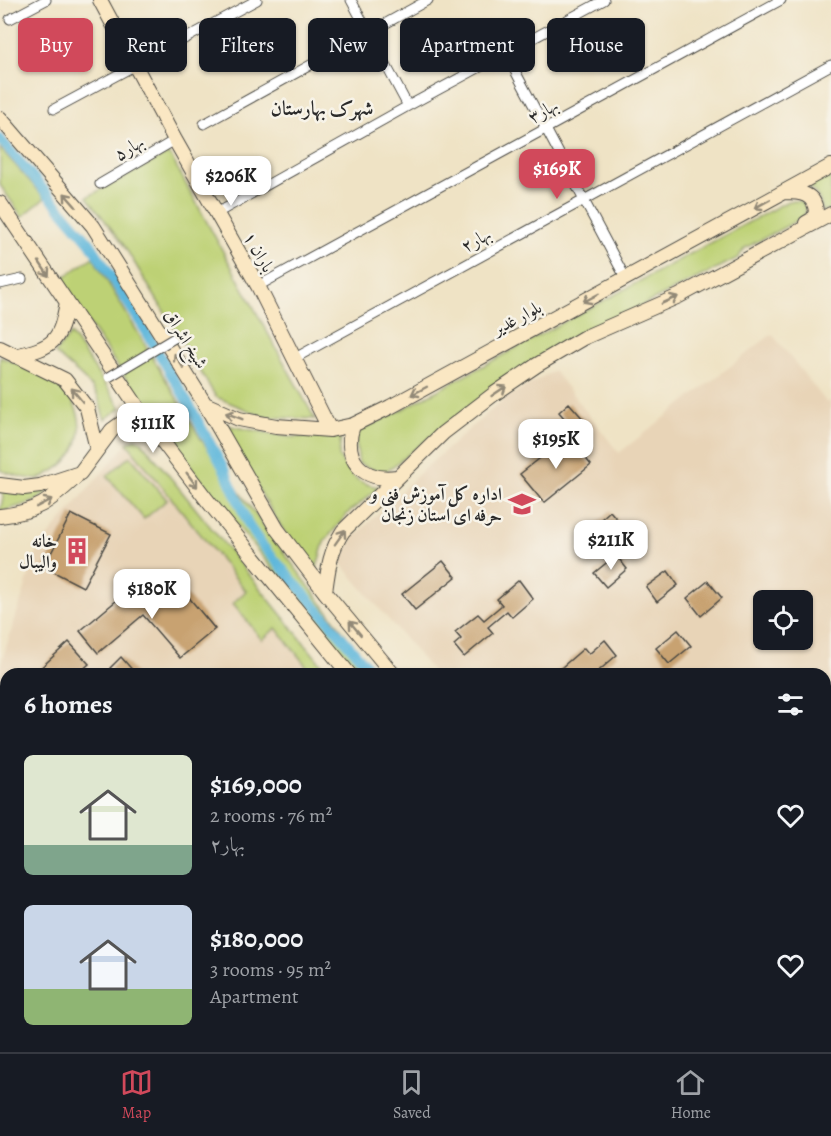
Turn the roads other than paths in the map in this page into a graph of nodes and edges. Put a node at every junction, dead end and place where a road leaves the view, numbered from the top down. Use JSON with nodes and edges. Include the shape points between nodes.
{"nodes":[{"id":1,"x":46,"y":0,"type":"edge"},
{"id":2,"x":100,"y":0,"type":"edge"},
{"id":3,"x":257,"y":0,"type":"edge"},
{"id":4,"x":351,"y":0,"type":"edge"},
{"id":5,"x":428,"y":0,"type":"edge"},
{"id":6,"x":604,"y":0,"type":"edge"},
{"id":7,"x":781,"y":0,"type":"edge"},
{"id":8,"x":110,"y":18,"type":"edge"},
{"id":9,"x":361,"y":18,"type":"edge"},
{"id":10,"x":10,"y":19,"type":"dead end"},
{"id":11,"x":388,"y":21,"type":"edge"},
{"id":12,"x":187,"y":37,"type":"edge"},
{"id":13,"x":535,"y":38,"type":"edge"},
{"id":14,"x":831,"y":65,"type":"edge"},
{"id":15,"x":308,"y":66,"type":"edge"},
{"id":16,"x":388,"y":69,"type":"edge"},
{"id":17,"x":122,"y":72,"type":"edge"},
{"id":18,"x":139,"y":72,"type":"edge"},
{"id":19,"x":472,"y":72,"type":"edge"},
{"id":20,"x":516,"y":72,"type":"edge"},
{"id":21,"x":408,"y":106,"type":"junction"},
{"id":22,"x":54,"y":109,"type":"dead end"},
{"id":23,"x":0,"y":118,"type":"edge"},
{"id":24,"x":204,"y":124,"type":"dead end"},
{"id":25,"x":546,"y":129,"type":"junction"},
{"id":26,"x":175,"y":140,"type":"junction"},
{"id":27,"x":831,"y":166,"type":"edge"},
{"id":28,"x":100,"y":184,"type":"dead end"},
{"id":29,"x":784,"y":192,"type":"junction"},
{"id":30,"x":584,"y":200,"type":"junction"},
{"id":31,"x":0,"y":203,"type":"edge"},
{"id":32,"x":217,"y":213,"type":"junction"},
{"id":33,"x":831,"y":214,"type":"edge"},
{"id":34,"x":759,"y":253,"type":"junction"},
{"id":35,"x":22,"y":279,"type":"dead end"},
{"id":36,"x":626,"y":279,"type":"junction"},
{"id":37,"x":0,"y":284,"type":"edge"},
{"id":38,"x":258,"y":286,"type":"junction"},
{"id":39,"x":67,"y":302,"type":"junction"},
{"id":40,"x":176,"y":337,"type":"dead end"},
{"id":41,"x":0,"y":348,"type":"edge"},
{"id":42,"x":15,"y":356,"type":"junction"},
{"id":43,"x":295,"y":358,"type":"junction"},
{"id":44,"x":109,"y":377,"type":"dead end"},
{"id":45,"x":205,"y":404,"type":"junction"},
{"id":46,"x":147,"y":421,"type":"junction"},
{"id":47,"x":352,"y":425,"type":"junction"},
{"id":48,"x":330,"y":430,"type":"junction"},
{"id":49,"x":97,"y":449,"type":"junction"},
{"id":50,"x":80,"y":473,"type":"junction"},
{"id":51,"x":397,"y":477,"type":"junction"},
{"id":52,"x":0,"y":485,"type":"edge"},
{"id":53,"x":0,"y":516,"type":"edge"},
{"id":54,"x":325,"y":592,"type":"junction"},
{"id":55,"x":344,"y":668,"type":"edge"},
{"id":56,"x":388,"y":668,"type":"edge"}],
"edges":[{"from":1,"to":10,"type":"street"},
{"from":2,"to":8,"type":"main road","name":"باران ۱"},
{"from":3,"to":12,"type":"street"},
{"from":4,"to":9,"type":"street"},
{"from":5,"to":11,"type":"street"},
{"from":6,"to":13,"type":"street"},
{"from":7,"to":25,"type":"street","name":"بهار۳"},
{"from":14,"to":30,"type":"street","name":"بهار۲"},
{"from":15,"to":24,"type":"street"},
{"from":16,"to":21,"type":"street"},
{"from":17,"to":22,"type":"street"},
{"from":18,"to":26,"type":"main road","name":"باران ۱"},
{"from":19,"to":21,"type":"street"},
{"from":20,"to":25,"type":"street"},
{"from":21,"to":32,"type":"street"},
{"from":45,"to":23,"type":"main road","name":"شیخ اشراق","one_way":true,"via":[[93,226]]},
{"from":25,"to":30,"type":"street"},
{"from":25,"to":38,"type":"street","name":"بهار۳"},
{"from":26,"to":28,"type":"street","name":"بهار۵"},
{"from":26,"to":32,"type":"main road","name":"باران ۱"},
{"from":27,"to":29,"type":"main road","name":"بلوار غدیر"},
{"from":29,"to":34,"type":"main road","via":[[805,193],[816,212],[813,219]]},
{"from":29,"to":36,"type":"main road","name":"بلوار غدیر","one_way":true},
{"from":30,"to":36,"type":"street"},
{"from":30,"to":43,"type":"street","name":"بهار۲"},
{"from":31,"to":39,"type":"main road","one_way":true},
{"from":32,"to":38,"type":"main road","name":"باران ۱"},
{"from":33,"to":34,"type":"main road"},
{"from":51,"to":34,"type":"main road","one_way":true,"via":[[443,433],[537,365],[583,338],[679,296]]},
{"from":35,"to":37,"type":"street"},
{"from":36,"to":47,"type":"main road","name":"بلوار غدیر","one_way":true},
{"from":38,"to":43,"type":"main road","name":"باران ۱"},
{"from":39,"to":42,"type":"main road","via":[[62,328],[50,343]]},
{"from":39,"to":46,"type":"main road"},
{"from":40,"to":44,"type":"street","bridge":true},
{"from":41,"to":42,"type":"main road"},
{"from":49,"to":42,"type":"main road","one_way":true,"via":[[87,408],[65,380]]},
{"from":43,"to":48,"type":"main road","name":"باران ۱"},
{"from":48,"to":45,"type":"main road","name":"بلوار غدیر","one_way":true,"via":[[239,419]]},
{"from":45,"to":54,"type":"main road","name":"شیخ اشراق","via":[[277,529]]},
{"from":46,"to":49,"type":"main road","via":[[126,420]]},
{"from":46,"to":55,"type":"main road","one_way":true},
{"from":47,"to":48,"type":"main road","name":"بلوار غدیر"},
{"from":47,"to":51,"type":"main road","via":[[349,443],[354,461],[372,476]]},
{"from":49,"to":50,"type":"main road"},
{"from":50,"to":52,"type":"main road","via":[[40,486]]},
{"from":53,"to":50,"type":"main road","one_way":true,"via":[[19,514],[49,501]]},
{"from":54,"to":51,"type":"main road","one_way":true,"via":[[334,545]]},
{"from":56,"to":54,"type":"main road","name":"شیخ اشراق","one_way":true}]}
